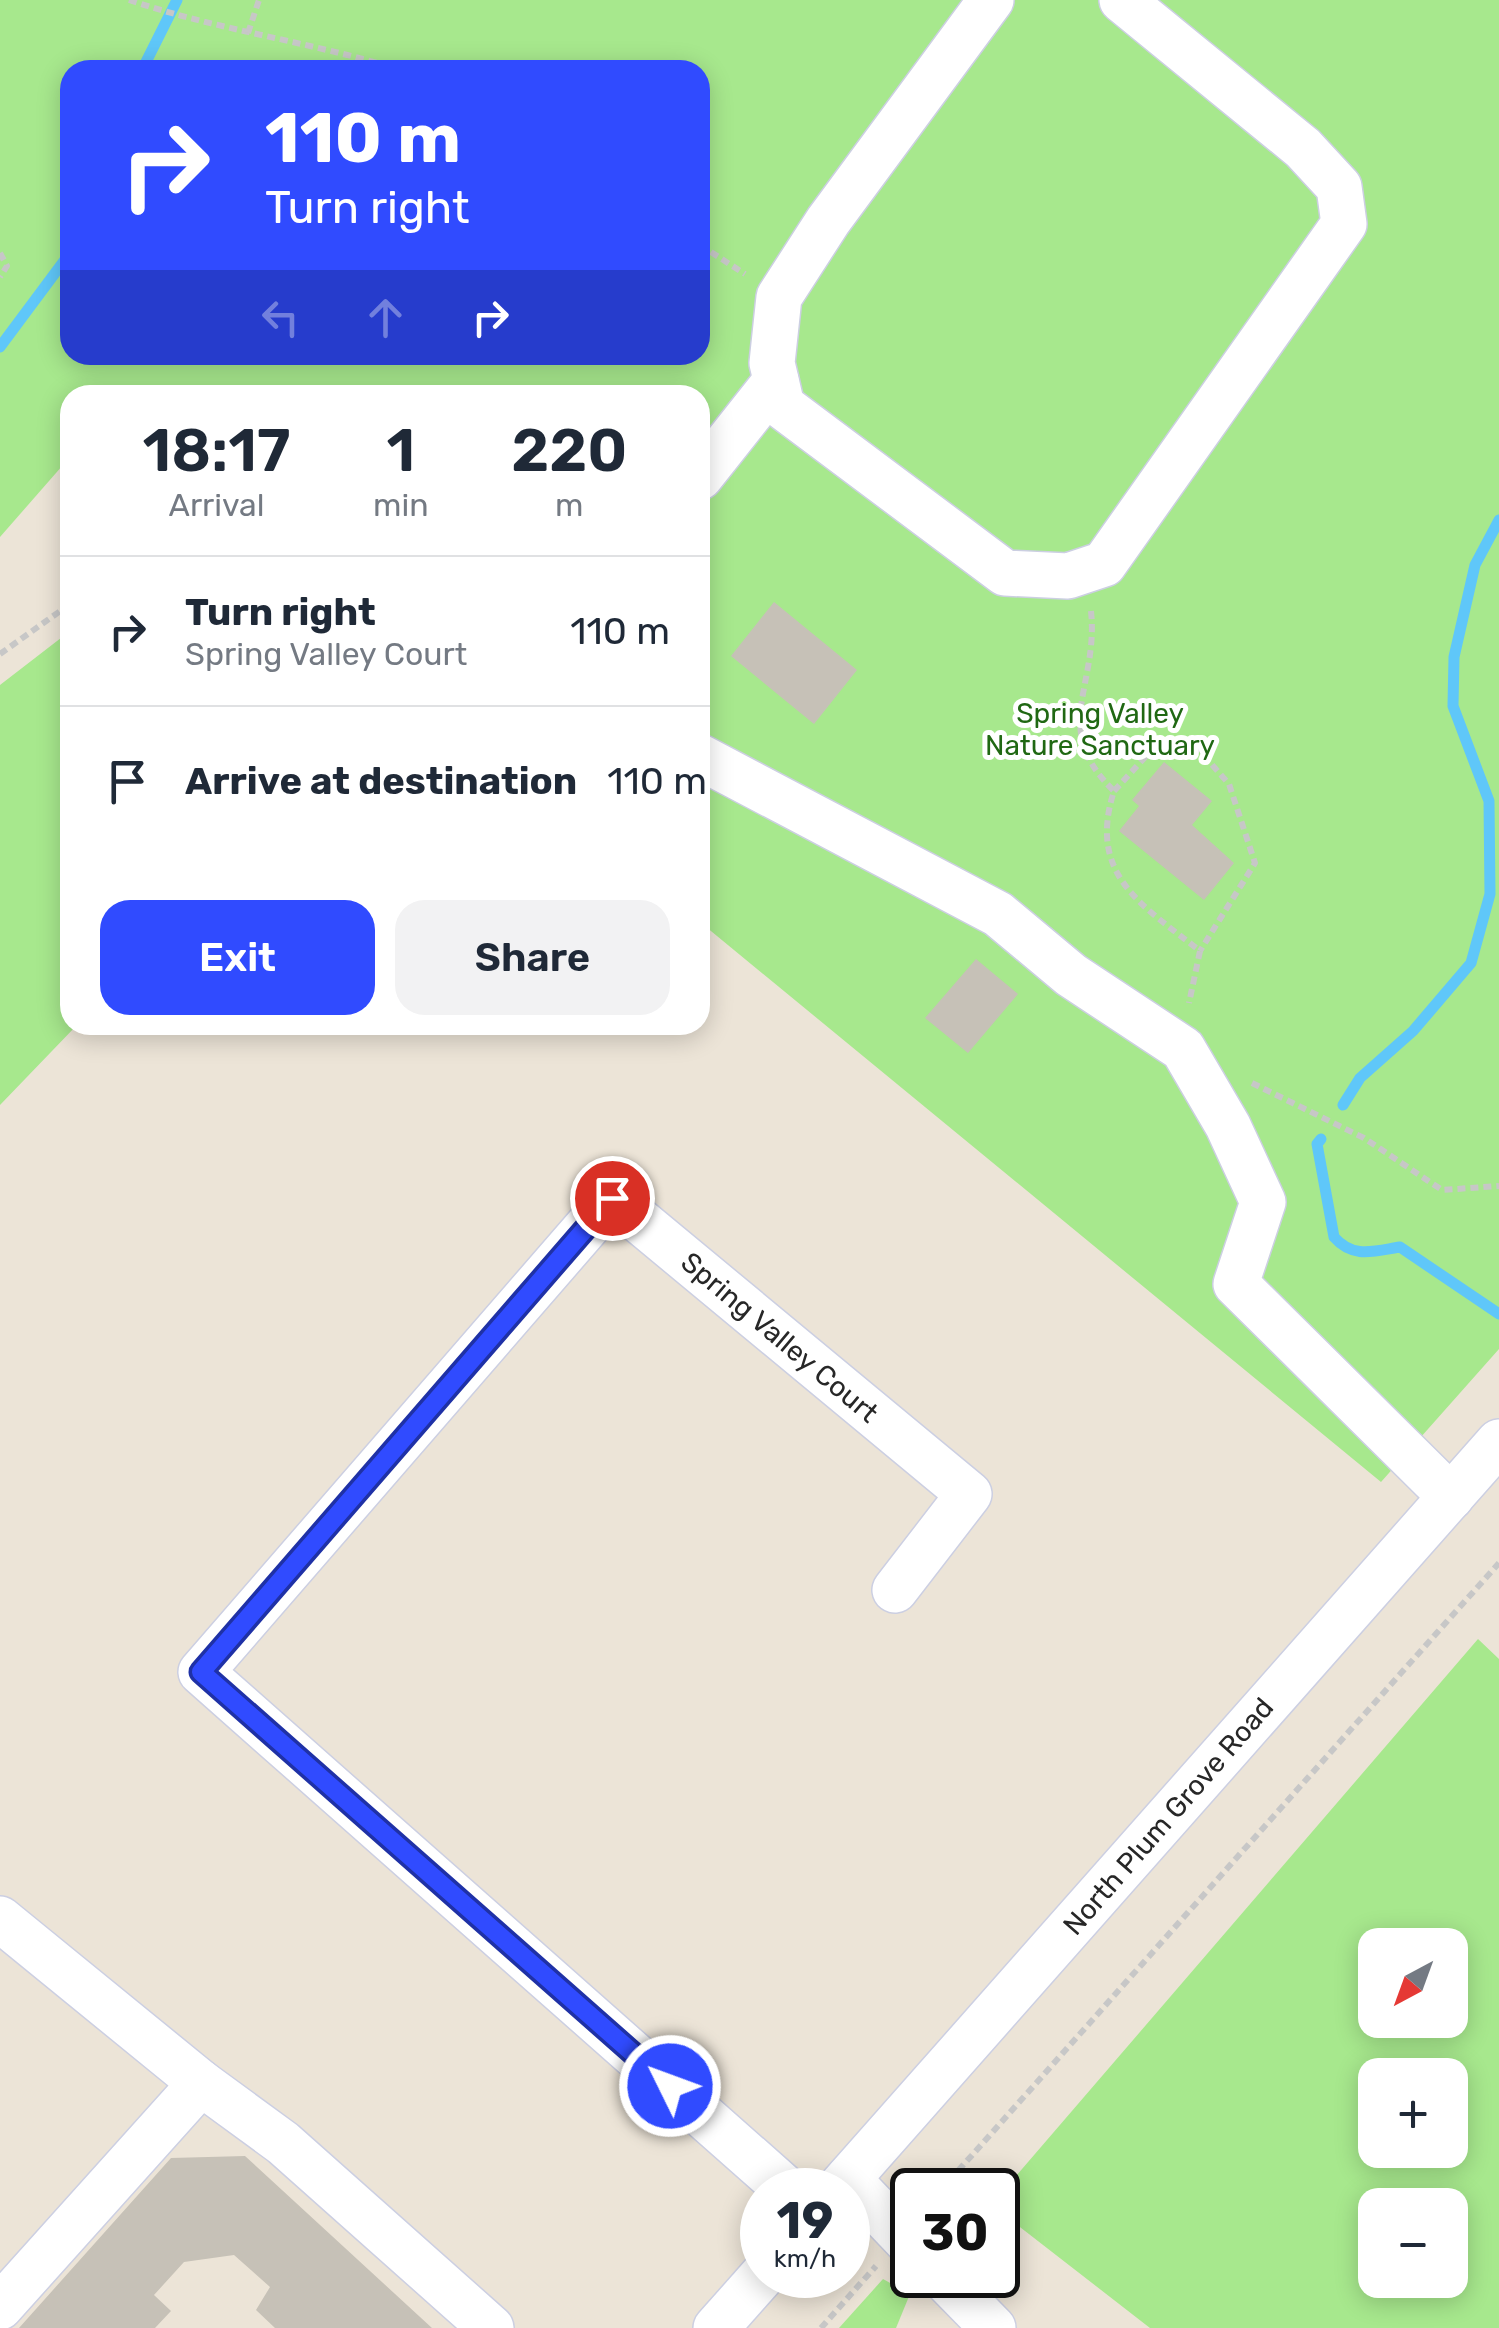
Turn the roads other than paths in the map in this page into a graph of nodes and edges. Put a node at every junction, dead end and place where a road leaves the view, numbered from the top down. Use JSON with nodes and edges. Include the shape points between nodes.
{"nodes":[{"id":1,"x":991,"y":0,"type":"edge"},
{"id":2,"x":1122,"y":0,"type":"edge"},
{"id":3,"x":776,"y":381,"type":"junction"},
{"id":4,"x":710,"y":464,"type":"edge"},
{"id":5,"x":710,"y":762,"type":"edge"},
{"id":6,"x":1499,"y":1442,"type":"edge"},
{"id":7,"x":1451,"y":1497,"type":"junction"},
{"id":8,"x":895,"y":1590,"type":"dead end"},
{"id":9,"x":0,"y":1920,"type":"edge"},
{"id":10,"x":201,"y":2083,"type":"junction"},
{"id":11,"x":761,"y":2168,"type":"edge"},
{"id":12,"x":857,"y":2168,"type":"edge"},
{"id":13,"x":870,"y":2208,"type":"edge"},
{"id":14,"x":890,"y":2225,"type":"edge"},
{"id":15,"x":743,"y":2298,"type":"edge"},
{"id":16,"x":963,"y":2298,"type":"edge"},
{"id":17,"x":0,"y":2306,"type":"edge"},
{"id":18,"x":491,"y":2328,"type":"edge"},
{"id":19,"x":716,"y":2328,"type":"edge"},
{"id":20,"x":992,"y":2328,"type":"edge"}],
"edges":[{"from":1,"to":3,"type":"street","via":[[779,297]]},
{"from":2,"to":3,"type":"street","via":[[1303,148],[1339,187],[1344,224],[1104,564],[1068,576],[1005,573],[782,406]]},
{"from":3,"to":4,"type":"street"},
{"from":5,"to":7,"type":"street","via":[[998,914],[1072,975],[1183,1049],[1263,1202],[1236,1284]]},
{"from":6,"to":7,"type":"street","name":"North Plum Grove Road"},
{"from":7,"to":12,"type":"street","name":"North Plum Grove Road"},
{"from":8,"to":11,"type":"street","name":"Spring Valley Court","via":[[969,1494],[612,1198],[201,1672]]},
{"from":9,"to":10,"type":"street"},
{"from":10,"to":17,"type":"street"},
{"from":10,"to":18,"type":"street","via":[[283,2143]]},
{"from":13,"to":14,"type":"street"},
{"from":15,"to":19,"type":"street"},
{"from":16,"to":20,"type":"street"}]}
